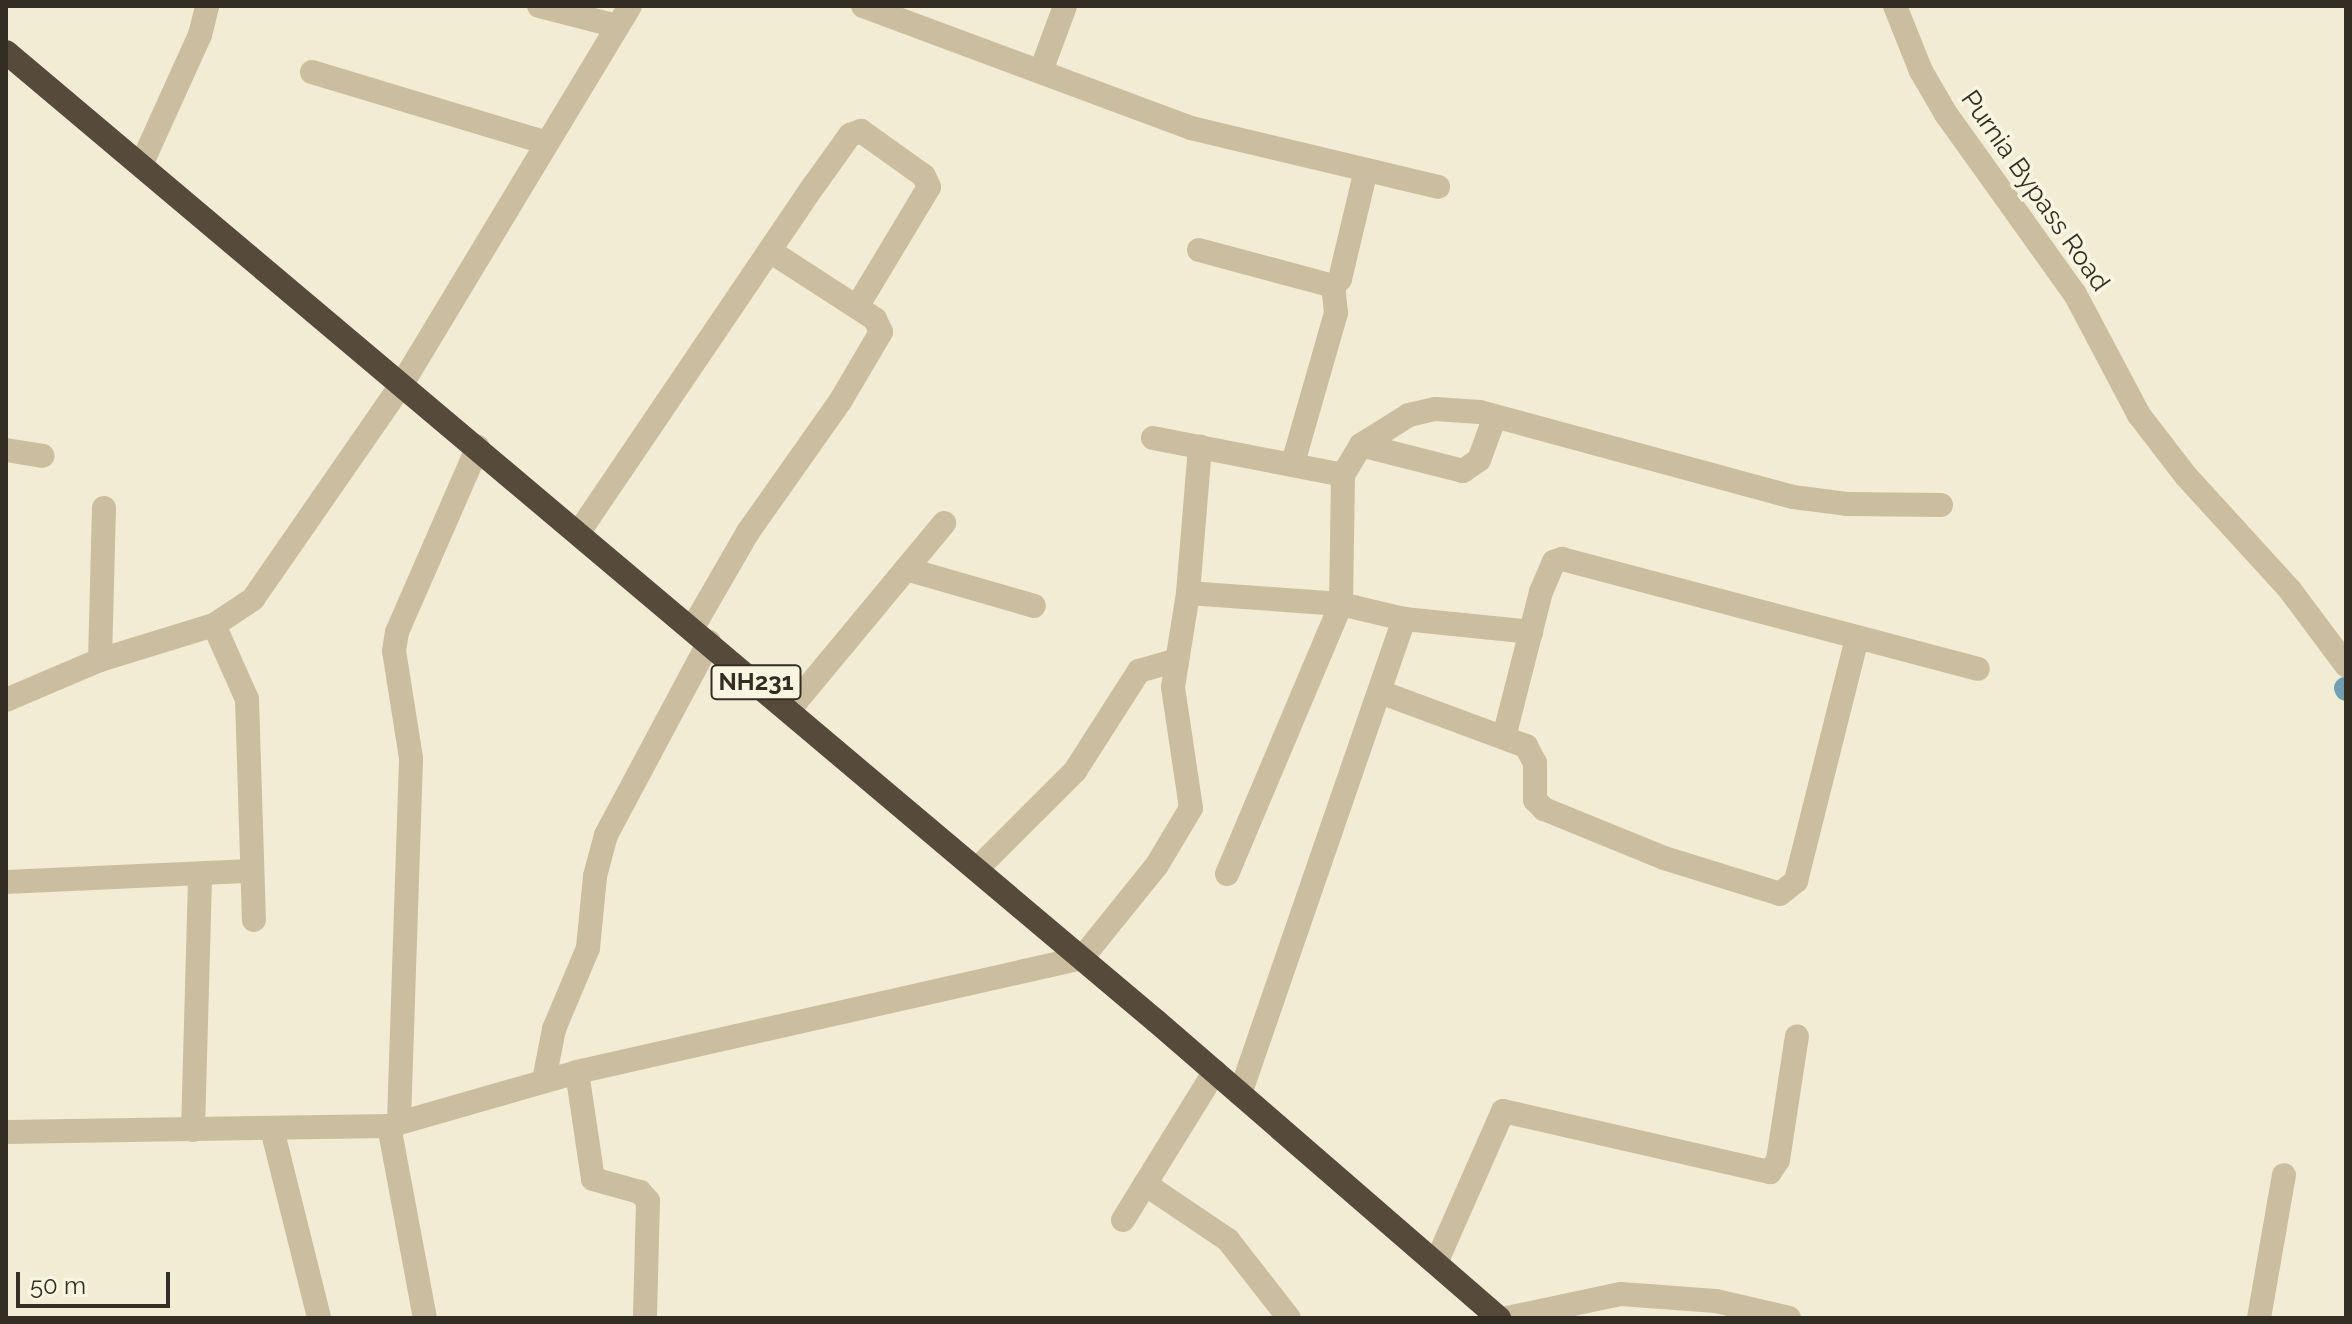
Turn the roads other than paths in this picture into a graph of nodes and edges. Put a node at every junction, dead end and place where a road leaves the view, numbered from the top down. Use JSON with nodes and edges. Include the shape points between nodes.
{"nodes":[{"id":1,"x":207,"y":6,"type":"edge"},
{"id":2,"x":539,"y":6,"type":"edge"},
{"id":3,"x":863,"y":6,"type":"edge"},
{"id":4,"x":1065,"y":6,"type":"edge"},
{"id":5,"x":1895,"y":6,"type":"edge"},
{"id":6,"x":624,"y":16,"type":"edge"},
{"id":7,"x":6,"y":52,"type":"edge"},
{"id":8,"x":1041,"y":71,"type":"junction"},
{"id":9,"x":312,"y":72,"type":"dead end"},
{"id":10,"x":547,"y":143,"type":"junction"},
{"id":11,"x":141,"y":165,"type":"junction"},
{"id":12,"x":1366,"y":170,"type":"junction"},
{"id":13,"x":1438,"y":187,"type":"dead end"},
{"id":14,"x":1199,"y":250,"type":"dead end"},
{"id":15,"x":770,"y":251,"type":"junction"},
{"id":16,"x":1333,"y":286,"type":"junction"},
{"id":17,"x":857,"y":307,"type":"junction"},
{"id":18,"x":402,"y":384,"type":"junction"},
{"id":19,"x":1494,"y":419,"type":"junction"},
{"id":20,"x":1153,"y":438,"type":"dead end"},
{"id":21,"x":1361,"y":445,"type":"junction"},
{"id":22,"x":1200,"y":446,"type":"junction"},
{"id":23,"x":478,"y":447,"type":"junction"},
{"id":24,"x":6,"y":450,"type":"edge"},
{"id":25,"x":43,"y":456,"type":"dead end"},
{"id":26,"x":1293,"y":463,"type":"junction"},
{"id":27,"x":1343,"y":475,"type":"junction"},
{"id":28,"x":1941,"y":505,"type":"dead end"},
{"id":29,"x":104,"y":508,"type":"dead end"},
{"id":30,"x":944,"y":523,"type":"dead end"},
{"id":31,"x":579,"y":532,"type":"junction"},
{"id":32,"x":906,"y":569,"type":"junction"},
{"id":33,"x":1188,"y":593,"type":"junction"},
{"id":34,"x":1341,"y":604,"type":"junction"},
{"id":35,"x":1034,"y":606,"type":"dead end"},
{"id":36,"x":1404,"y":619,"type":"junction"},
{"id":37,"x":214,"y":625,"type":"junction"},
{"id":38,"x":1531,"y":632,"type":"junction"},
{"id":39,"x":701,"y":636,"type":"junction"},
{"id":40,"x":1857,"y":638,"type":"junction"},
{"id":41,"x":100,"y":660,"type":"junction"},
{"id":42,"x":1175,"y":661,"type":"junction"},
{"id":43,"x":2346,"y":665,"type":"edge"},
{"id":44,"x":1978,"y":669,"type":"dead end"},
{"id":45,"x":1380,"y":692,"type":"junction"},
{"id":46,"x":6,"y":700,"type":"edge"},
{"id":47,"x":789,"y":710,"type":"junction"},
{"id":48,"x":1504,"y":737,"type":"junction"},
{"id":49,"x":977,"y":869,"type":"junction"},
{"id":50,"x":251,"y":871,"type":"junction"},
{"id":51,"x":200,"y":874,"type":"junction"},
{"id":52,"x":1227,"y":874,"type":"dead end"},
{"id":53,"x":6,"y":882,"type":"edge"},
{"id":54,"x":254,"y":920,"type":"dead end"},
{"id":55,"x":1082,"y":958,"type":"junction"},
{"id":56,"x":1797,"y":1036,"type":"dead end"},
{"id":57,"x":1215,"y":1071,"type":"junction"},
{"id":58,"x":577,"y":1072,"type":"junction"},
{"id":59,"x":544,"y":1080,"type":"junction"},
{"id":60,"x":1240,"y":1094,"type":"junction"},
{"id":61,"x":394,"y":1123,"type":"junction"},
{"id":62,"x":272,"y":1129,"type":"junction"},
{"id":63,"x":193,"y":1130,"type":"junction"},
{"id":64,"x":6,"y":1132,"type":"edge"},
{"id":65,"x":2284,"y":1175,"type":"dead end"},
{"id":66,"x":1145,"y":1184,"type":"junction"},
{"id":67,"x":1123,"y":1220,"type":"dead end"},
{"id":68,"x":1436,"y":1263,"type":"junction"},
{"id":69,"x":319,"y":1318,"type":"edge"},
{"id":70,"x":425,"y":1318,"type":"edge"},
{"id":71,"x":645,"y":1318,"type":"edge"},
{"id":72,"x":1289,"y":1318,"type":"edge"},
{"id":73,"x":1499,"y":1318,"type":"edge"},
{"id":74,"x":1507,"y":1318,"type":"edge"},
{"id":75,"x":1789,"y":1318,"type":"edge"},
{"id":76,"x":2259,"y":1318,"type":"edge"}],
"edges":[{"from":1,"to":11,"type":"street","via":[[200,35]]},
{"from":2,"to":6,"type":"street"},
{"from":3,"to":8,"type":"street"},
{"from":4,"to":8,"type":"street"},
{"from":5,"to":43,"type":"street","name":"Purnia Bypass Road","via":[[1921,71],[1946,114],[2075,294],[2139,415],[2186,476],[2290,590]]},
{"from":6,"to":10,"type":"street"},
{"from":7,"to":11,"type":"highway","number":"NH231"},
{"from":8,"to":12,"type":"street","via":[[1191,128]]},
{"from":9,"to":10,"type":"street"},
{"from":10,"to":18,"type":"street"},
{"from":11,"to":18,"type":"highway","number":"NH231"},
{"from":12,"to":13,"type":"street"},
{"from":12,"to":16,"type":"street","via":[[1340,279]]},
{"from":14,"to":16,"type":"street"},
{"from":15,"to":17,"type":"street"},
{"from":15,"to":17,"type":"street","via":[[850,135],[861,131],[872,137],[924,176],[929,187]]},
{"from":15,"to":31,"type":"street"},
{"from":16,"to":26,"type":"street","via":[[1336,313]]},
{"from":17,"to":39,"type":"street","via":[[880,325],[877,343],[748,532]]},
{"from":18,"to":23,"type":"highway","number":"NH231"},
{"from":18,"to":37,"type":"street","via":[[253,599]]},
{"from":19,"to":21,"type":"street","via":[[1458,408],[1435,409],[1409,415]]},
{"from":19,"to":21,"type":"street","via":[[1479,460],[1463,471]]},
{"from":19,"to":28,"type":"street","via":[[1793,497],[1847,504]]},
{"from":20,"to":22,"type":"street"},
{"from":21,"to":27,"type":"street"},
{"from":22,"to":26,"type":"street"},
{"from":22,"to":33,"type":"street"},
{"from":23,"to":31,"type":"highway","number":"NH231"},
{"from":23,"to":61,"type":"street","via":[[397,632],[394,651],[411,758]]},
{"from":24,"to":25,"type":"street"},
{"from":26,"to":27,"type":"street"},
{"from":27,"to":34,"type":"street"},
{"from":29,"to":41,"type":"street"},
{"from":30,"to":32,"type":"street"},
{"from":31,"to":39,"type":"highway","number":"NH231"},
{"from":32,"to":35,"type":"street"},
{"from":32,"to":47,"type":"street"},
{"from":33,"to":34,"type":"street"},
{"from":33,"to":42,"type":"street"},
{"from":34,"to":36,"type":"street"},
{"from":34,"to":52,"type":"street"},
{"from":36,"to":38,"type":"street"},
{"from":36,"to":45,"type":"street"},
{"from":37,"to":41,"type":"street"},
{"from":37,"to":50,"type":"street","via":[[247,699]]},
{"from":38,"to":40,"type":"street","via":[[1548,571],[1562,559]]},
{"from":38,"to":48,"type":"street"},
{"from":39,"to":47,"type":"highway","number":"NH231"},
{"from":39,"to":59,"type":"street","via":[[606,835],[595,876],[588,948],[554,1029]]},
{"from":40,"to":44,"type":"street"},
{"from":40,"to":48,"type":"street","via":[[1796,881],[1780,894],[1664,858],[1544,809],[1533,790],[1533,753]]},
{"from":41,"to":46,"type":"street"},
{"from":42,"to":49,"type":"street","via":[[1139,671],[1075,771]]},
{"from":42,"to":55,"type":"street","via":[[1176,725],[1191,808],[1157,865]]},
{"from":45,"to":48,"type":"street"},
{"from":45,"to":60,"type":"street"},
{"from":47,"to":49,"type":"highway","number":"NH231"},
{"from":49,"to":55,"type":"highway","number":"NH231"},
{"from":50,"to":51,"type":"street"},
{"from":50,"to":54,"type":"street"},
{"from":51,"to":53,"type":"street"},
{"from":51,"to":63,"type":"street"},
{"from":55,"to":57,"type":"highway","number":"NH231"},
{"from":55,"to":58,"type":"street"},
{"from":56,"to":68,"type":"street","via":[[1778,1160],[1770,1172],[1503,1111]]},
{"from":57,"to":60,"type":"highway","number":"NH231"},
{"from":57,"to":66,"type":"street"},
{"from":58,"to":59,"type":"street"},
{"from":58,"to":71,"type":"street","via":[[593,1179],[640,1192],[648,1201]]},
{"from":59,"to":61,"type":"street"},
{"from":60,"to":68,"type":"highway","number":"NH231"},
{"from":61,"to":62,"type":"street"},
{"from":61,"to":70,"type":"street"},
{"from":62,"to":63,"type":"street"},
{"from":62,"to":69,"type":"street"},
{"from":63,"to":64,"type":"street"},
{"from":65,"to":76,"type":"street"},
{"from":66,"to":67,"type":"street"},
{"from":66,"to":72,"type":"street","via":[[1228,1240]]},
{"from":68,"to":73,"type":"highway","number":"NH231"},
{"from":74,"to":75,"type":"street","via":[[1621,1294],[1716,1301]]}]}
